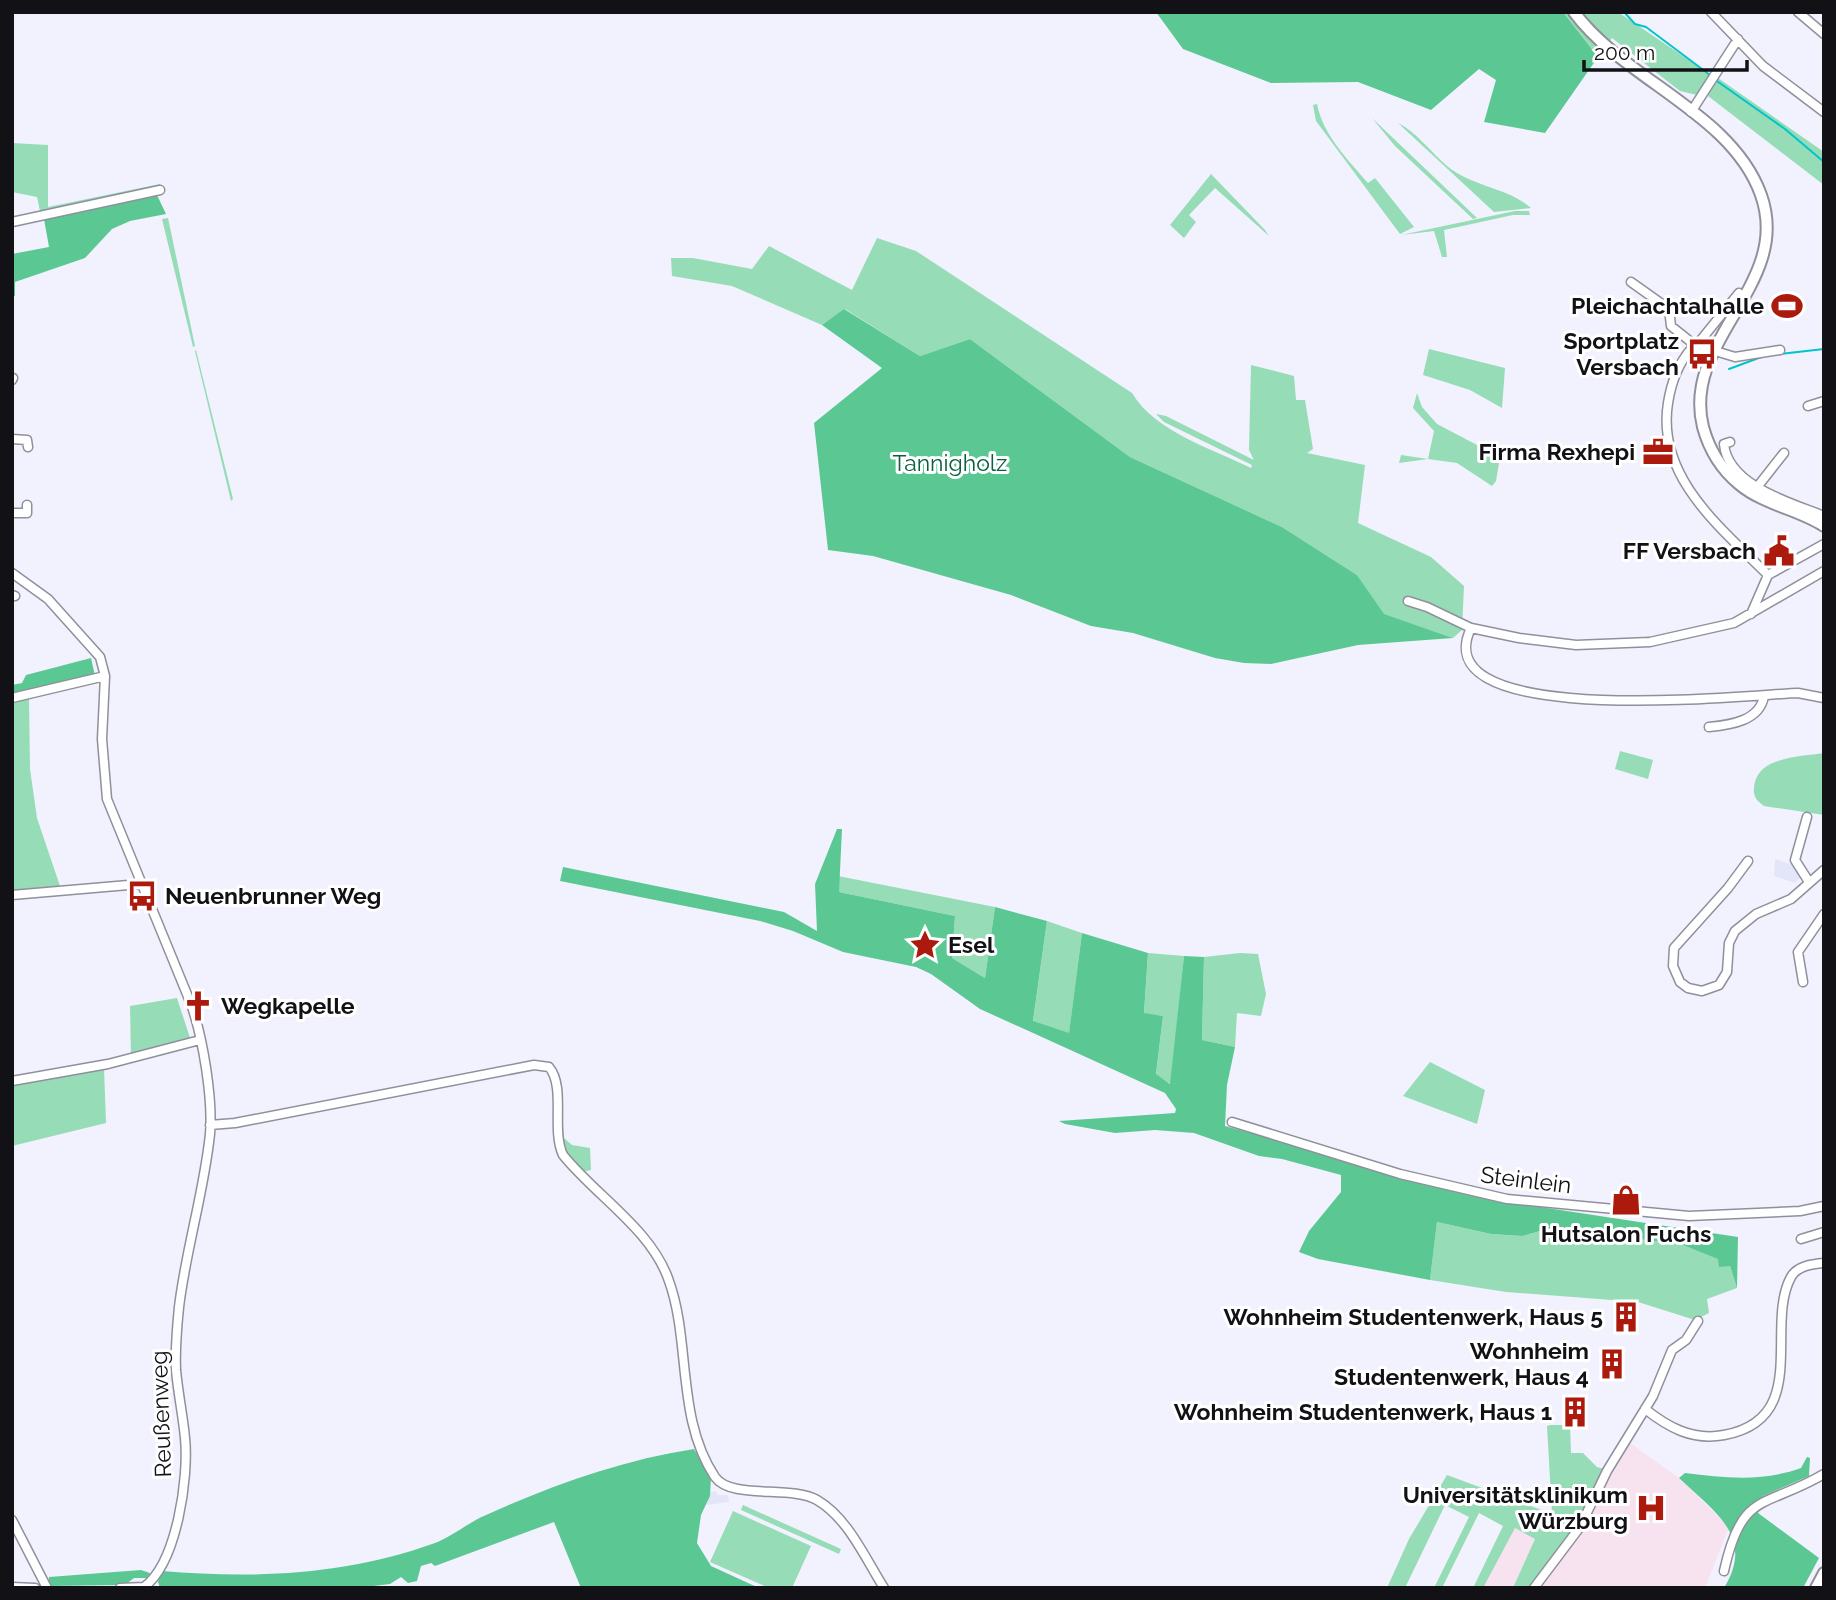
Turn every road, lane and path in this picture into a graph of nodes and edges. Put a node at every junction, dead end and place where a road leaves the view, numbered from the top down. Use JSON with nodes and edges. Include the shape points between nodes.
{"nodes":[{"id":1,"x":1574,"y":12,"type":"edge"},
{"id":2,"x":1711,"y":12,"type":"edge"},
{"id":3,"x":1798,"y":12,"type":"edge"},
{"id":4,"x":1824,"y":34,"type":"edge"},
{"id":5,"x":1738,"y":39,"type":"junction"},
{"id":6,"x":1691,"y":112,"type":"junction"},
{"id":7,"x":1824,"y":112,"type":"edge"},
{"id":8,"x":160,"y":190,"type":"dead end"},
{"id":9,"x":12,"y":222,"type":"edge"},
{"id":10,"x":1631,"y":282,"type":"dead end"},
{"id":11,"x":1742,"y":296,"type":"junction"},
{"id":12,"x":1696,"y":346,"type":"junction"},
{"id":13,"x":1780,"y":350,"type":"dead end"},
{"id":14,"x":1713,"y":352,"type":"junction"},
{"id":15,"x":1824,"y":401,"type":"edge"},
{"id":16,"x":1808,"y":405,"type":"dead end"},
{"id":17,"x":12,"y":439,"type":"edge"},
{"id":18,"x":1730,"y":442,"type":"dead end"},
{"id":19,"x":28,"y":447,"type":"dead end"},
{"id":20,"x":1784,"y":453,"type":"dead end"},
{"id":21,"x":1758,"y":486,"type":"junction"},
{"id":22,"x":27,"y":505,"type":"dead end"},
{"id":23,"x":12,"y":513,"type":"edge"},
{"id":24,"x":1824,"y":516,"type":"edge"},
{"id":25,"x":1824,"y":526,"type":"edge"},
{"id":26,"x":1824,"y":544,"type":"edge"},
{"id":27,"x":1824,"y":571,"type":"edge"},
{"id":28,"x":12,"y":573,"type":"edge"},
{"id":29,"x":1768,"y":575,"type":"junction"},
{"id":30,"x":1408,"y":601,"type":"dead end"},
{"id":31,"x":1751,"y":614,"type":"junction"},
{"id":32,"x":1469,"y":632,"type":"junction"},
{"id":33,"x":105,"y":676,"type":"junction"},
{"id":34,"x":1764,"y":696,"type":"junction"},
{"id":35,"x":12,"y":698,"type":"edge"},
{"id":36,"x":1824,"y":698,"type":"edge"},
{"id":37,"x":1709,"y":727,"type":"dead end"},
{"id":38,"x":1807,"y":817,"type":"dead end"},
{"id":39,"x":1748,"y":860,"type":"dead end"},
{"id":40,"x":1824,"y":870,"type":"edge"},
{"id":41,"x":1809,"y":882,"type":"junction"},
{"id":42,"x":140,"y":884,"type":"junction"},
{"id":43,"x":12,"y":895,"type":"edge"},
{"id":44,"x":1824,"y":914,"type":"edge"},
{"id":45,"x":1803,"y":982,"type":"dead end"},
{"id":46,"x":200,"y":1040,"type":"junction"},
{"id":47,"x":12,"y":1081,"type":"edge"},
{"id":48,"x":1232,"y":1122,"type":"dead end"},
{"id":49,"x":210,"y":1125,"type":"junction"},
{"id":50,"x":1824,"y":1206,"type":"edge"},
{"id":51,"x":1824,"y":1232,"type":"edge"},
{"id":52,"x":1801,"y":1239,"type":"dead end"},
{"id":53,"x":1824,"y":1263,"type":"edge"},
{"id":54,"x":1698,"y":1321,"type":"dead end"},
{"id":55,"x":1646,"y":1409,"type":"junction"},
{"id":56,"x":1824,"y":1474,"type":"edge"},
{"id":57,"x":12,"y":1520,"type":"edge"},
{"id":58,"x":1724,"y":1572,"type":"dead end"},
{"id":59,"x":1824,"y":1573,"type":"edge"},
{"id":60,"x":12,"y":1587,"type":"edge"},
{"id":61,"x":35,"y":1588,"type":"edge"},
{"id":62,"x":47,"y":1588,"type":"edge"},
{"id":63,"x":120,"y":1588,"type":"edge"},
{"id":64,"x":884,"y":1588,"type":"edge"},
{"id":65,"x":1534,"y":1588,"type":"edge"},
{"id":66,"x":1816,"y":1588,"type":"edge"}],
"edges":[{"from":1,"to":6,"type":"main road","via":[[1602,44]]},
{"from":2,"to":5,"type":"street"},
{"from":3,"to":4,"type":"street"},
{"from":5,"to":6,"type":"street"},
{"from":5,"to":7,"type":"street","via":[[1780,81]]},
{"from":6,"to":11,"type":"main road","via":[[1740,160],[1764,204],[1765,255]]},
{"from":8,"to":9,"type":"street"},
{"from":10,"to":12,"type":"street","via":[[1669,309],[1671,327]]},
{"from":11,"to":12,"type":"street"},
{"from":11,"to":14,"type":"main road"},
{"from":12,"to":14,"type":"street"},
{"from":12,"to":29,"type":"street","via":[[1682,363],[1668,400],[1666,430],[1674,467],[1720,527]]},
{"from":13,"to":14,"type":"street","via":[[1735,357]]},
{"from":14,"to":25,"type":"main road","via":[[1701,383],[1701,417],[1719,463],[1754,495]]},
{"from":15,"to":16,"type":"street"},
{"from":17,"to":19,"type":"street","via":[[27,440]]},
{"from":18,"to":21,"type":"street","via":[[1724,444],[1728,458]]},
{"from":20,"to":21,"type":"street"},
{"from":21,"to":24,"type":"street"},
{"from":22,"to":23,"type":"street","via":[[27,513]]},
{"from":26,"to":29,"type":"street"},
{"from":27,"to":31,"type":"street"},
{"from":28,"to":33,"type":"street","via":[[34,588],[96,650]]},
{"from":29,"to":31,"type":"street"},
{"from":30,"to":32,"type":"street"},
{"from":31,"to":32,"type":"street","via":[[1726,626],[1627,644],[1567,644]]},
{"from":32,"to":34,"type":"street","via":[[1468,658],[1479,672],[1499,684],[1539,695],[1629,702]]},
{"from":33,"to":35,"type":"street"},
{"from":33,"to":42,"type":"street","name":"Reußenweg","via":[[102,739],[107,799]]},
{"from":34,"to":36,"type":"street","via":[[1798,693]]},
{"from":34,"to":37,"type":"street","via":[[1748,718]]},
{"from":38,"to":41,"type":"street","via":[[1795,860]]},
{"from":39,"to":41,"type":"street","via":[[1674,948],[1674,970],[1688,988],[1702,991],[1719,985],[1727,972],[1729,943],[1735,931],[1756,914],[1791,899]]},
{"from":40,"to":41,"type":"street"},
{"from":42,"to":43,"type":"street"},
{"from":42,"to":46,"type":"street","name":"Reußenweg","via":[[188,995]]},
{"from":44,"to":45,"type":"street","via":[[1798,952]]},
{"from":46,"to":47,"type":"street","via":[[107,1064]]},
{"from":46,"to":49,"type":"street","name":"Reußenweg"},
{"from":48,"to":50,"type":"street","name":"Steinlein","via":[[1412,1178],[1518,1201],[1689,1216]]},
{"from":49,"to":63,"type":"street","name":"Reußenweg","via":[[179,1307],[176,1368],[186,1473],[168,1554],[158,1573],[144,1587]]},
{"from":49,"to":64,"type":"street","via":[[534,1065],[549,1067],[555,1079],[558,1135],[564,1155],[645,1241],[670,1281],[691,1411],[702,1453],[715,1478],[730,1487],[814,1498],[839,1519]]},
{"from":51,"to":52,"type":"street"},
{"from":53,"to":55,"type":"street","via":[[1803,1267],[1790,1279],[1782,1307],[1781,1372],[1773,1400],[1749,1427],[1717,1436],[1683,1433],[1658,1421]]},
{"from":54,"to":55,"type":"street","via":[[1686,1340],[1672,1350]]},
{"from":55,"to":65,"type":"street","via":[[1594,1494],[1580,1527]]},
{"from":56,"to":58,"type":"street","via":[[1756,1505],[1737,1530]]},
{"from":57,"to":62,"type":"street"},
{"from":59,"to":66,"type":"main road"},
{"from":60,"to":61,"type":"street"}]}
